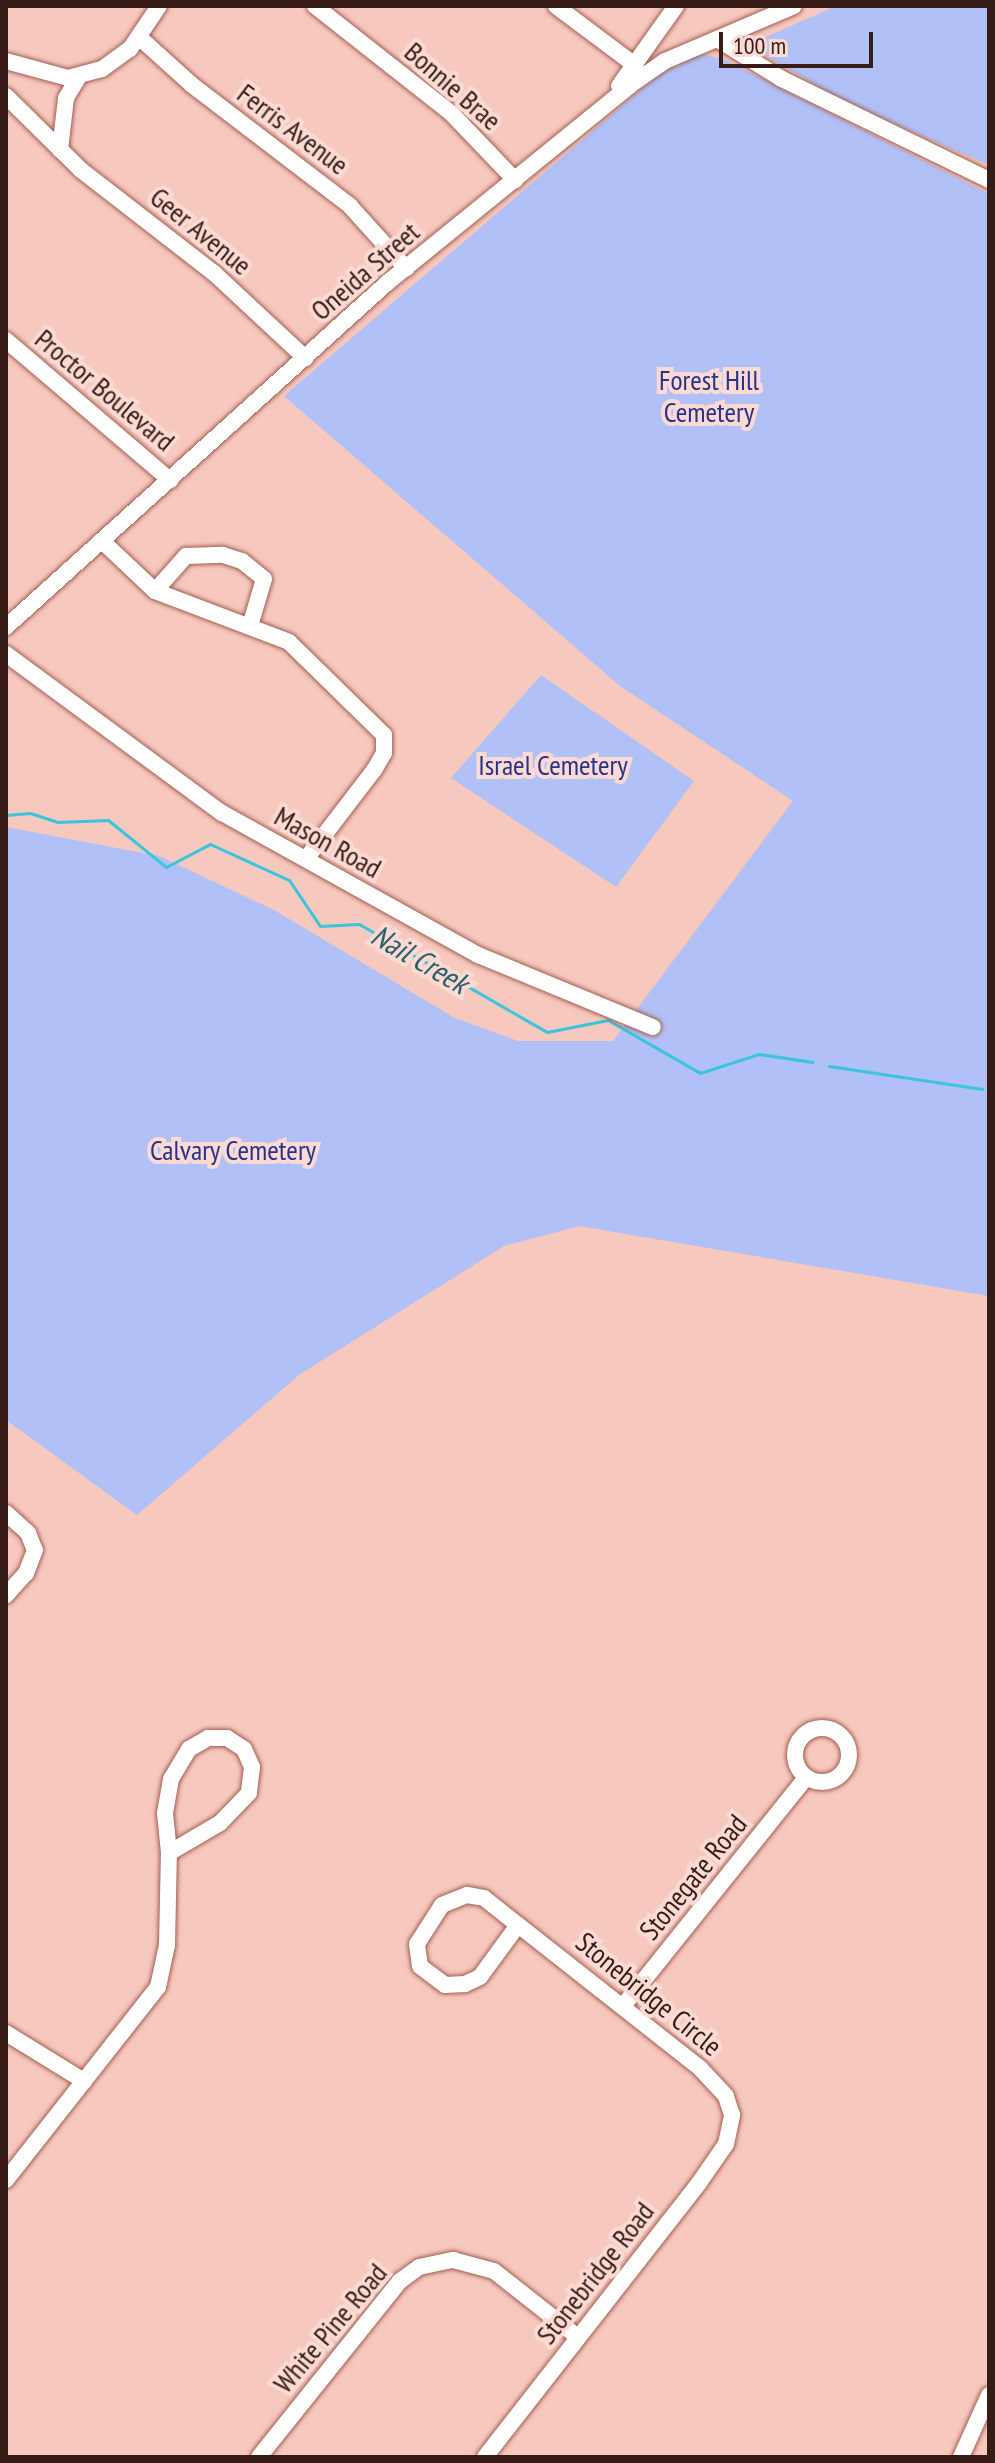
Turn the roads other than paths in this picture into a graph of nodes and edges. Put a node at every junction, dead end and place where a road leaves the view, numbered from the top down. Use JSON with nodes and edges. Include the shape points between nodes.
{"nodes":[{"id":1,"x":159,"y":6,"type":"edge"},
{"id":2,"x":315,"y":6,"type":"edge"},
{"id":3,"x":556,"y":6,"type":"edge"},
{"id":4,"x":676,"y":6,"type":"edge"},
{"id":5,"x":794,"y":6,"type":"edge"},
{"id":6,"x":140,"y":38,"type":"junction"},
{"id":7,"x":717,"y":39,"type":"junction"},
{"id":8,"x":6,"y":61,"type":"edge"},
{"id":9,"x":635,"y":65,"type":"junction"},
{"id":10,"x":79,"y":76,"type":"junction"},
{"id":11,"x":6,"y":96,"type":"edge"},
{"id":12,"x":601,"y":110,"type":"junction"},
{"id":13,"x":60,"y":150,"type":"junction"},
{"id":14,"x":515,"y":180,"type":"junction"},
{"id":15,"x":989,"y":180,"type":"edge"},
{"id":16,"x":406,"y":268,"type":"junction"},
{"id":17,"x":6,"y":340,"type":"edge"},
{"id":18,"x":305,"y":358,"type":"junction"},
{"id":19,"x":170,"y":480,"type":"junction"},
{"id":20,"x":102,"y":541,"type":"junction"},
{"id":21,"x":155,"y":591,"type":"junction"},
{"id":22,"x":250,"y":626,"type":"junction"},
{"id":23,"x":6,"y":627,"type":"edge"},
{"id":24,"x":6,"y":654,"type":"edge"},
{"id":25,"x":306,"y":859,"type":"junction"},
{"id":26,"x":653,"y":1027,"type":"dead end"},
{"id":27,"x":6,"y":1513,"type":"edge"},
{"id":28,"x":6,"y":1595,"type":"edge"},
{"id":29,"x":804,"y":1780,"type":"dead end"},
{"id":30,"x":169,"y":1853,"type":"junction"},
{"id":31,"x":518,"y":1925,"type":"junction"},
{"id":32,"x":623,"y":2006,"type":"junction"},
{"id":33,"x":6,"y":2033,"type":"edge"},
{"id":34,"x":84,"y":2081,"type":"junction"},
{"id":35,"x":732,"y":2115,"type":"joint"},
{"id":36,"x":6,"y":2180,"type":"edge"},
{"id":37,"x":578,"y":2337,"type":"junction"},
{"id":38,"x":989,"y":2395,"type":"edge"},
{"id":39,"x":259,"y":2457,"type":"edge"},
{"id":40,"x":485,"y":2457,"type":"edge"},
{"id":41,"x":961,"y":2457,"type":"edge"}],
"edges":[{"from":1,"to":6,"type":"street"},
{"from":2,"to":14,"type":"street","name":"Bonnie Brae","via":[[451,113]]},
{"from":3,"to":9,"type":"street"},
{"from":4,"to":9,"type":"street"},
{"from":5,"to":7,"type":"street","name":"Oneida Street"},
{"from":6,"to":10,"type":"street","via":[[115,61]]},
{"from":6,"to":16,"type":"street","name":"Ferris Avenue","via":[[192,85],[350,206]]},
{"from":7,"to":12,"type":"street","name":"Oneida Street","via":[[665,61]]},
{"from":7,"to":15,"type":"street","via":[[782,79]]},
{"from":8,"to":10,"type":"street","via":[[55,77]]},
{"from":9,"to":12,"type":"street"},
{"from":10,"to":13,"type":"street","via":[[66,98]]},
{"from":11,"to":13,"type":"street","name":"Geer Avenue"},
{"from":12,"to":14,"type":"street","name":"Oneida Street"},
{"from":13,"to":18,"type":"street","name":"Geer Avenue","via":[[214,273]]},
{"from":14,"to":16,"type":"street","name":"Oneida Street"},
{"from":16,"to":18,"type":"street","name":"Oneida Street"},
{"from":17,"to":19,"type":"street","name":"Proctor Boulevard"},
{"from":18,"to":19,"type":"street","name":"Oneida Street"},
{"from":19,"to":20,"type":"street","name":"Oneida Street"},
{"from":20,"to":21,"type":"street"},
{"from":20,"to":23,"type":"street","name":"Oneida Street"},
{"from":21,"to":22,"type":"street"},
{"from":21,"to":22,"type":"street","via":[[186,556],[242,561],[264,579]]},
{"from":22,"to":25,"type":"street","via":[[304,653],[348,705],[384,735],[384,753],[374,770]]},
{"from":24,"to":25,"type":"street","name":"Mason Road","via":[[197,797]]},
{"from":25,"to":26,"type":"street","name":"Mason Road","via":[[478,955]]},
{"from":27,"to":28,"type":"street","via":[[32,1539],[35,1550],[30,1566]]},
{"from":29,"to":32,"type":"street","name":"Stonegate Road"},
{"from":30,"to":30,"type":"street","via":[[164,1845],[167,1792],[179,1762],[208,1738],[237,1742],[252,1767],[243,1803]]},
{"from":30,"to":34,"type":"street","via":[[161,1978]]},
{"from":31,"to":31,"type":"street","name":"Stonebridge Circle","via":[[484,1898],[450,1899],[420,1936],[420,1966],[436,1982],[465,1984],[492,1962]]},
{"from":31,"to":32,"type":"street","name":"Stonebridge Circle"},
{"from":32,"to":35,"type":"street","name":"Stonebridge Circle","via":[[718,2085]]},
{"from":33,"to":34,"type":"street"},
{"from":34,"to":36,"type":"street"},
{"from":35,"to":37,"type":"street","name":"Stonebridge Road","via":[[726,2144],[715,2160]]},
{"from":37,"to":39,"type":"street","name":"White Pine Road","via":[[494,2271],[453,2260],[419,2267],[400,2281]]},
{"from":37,"to":40,"type":"street","name":"Stonebridge Road"},
{"from":38,"to":41,"type":"street"}]}
